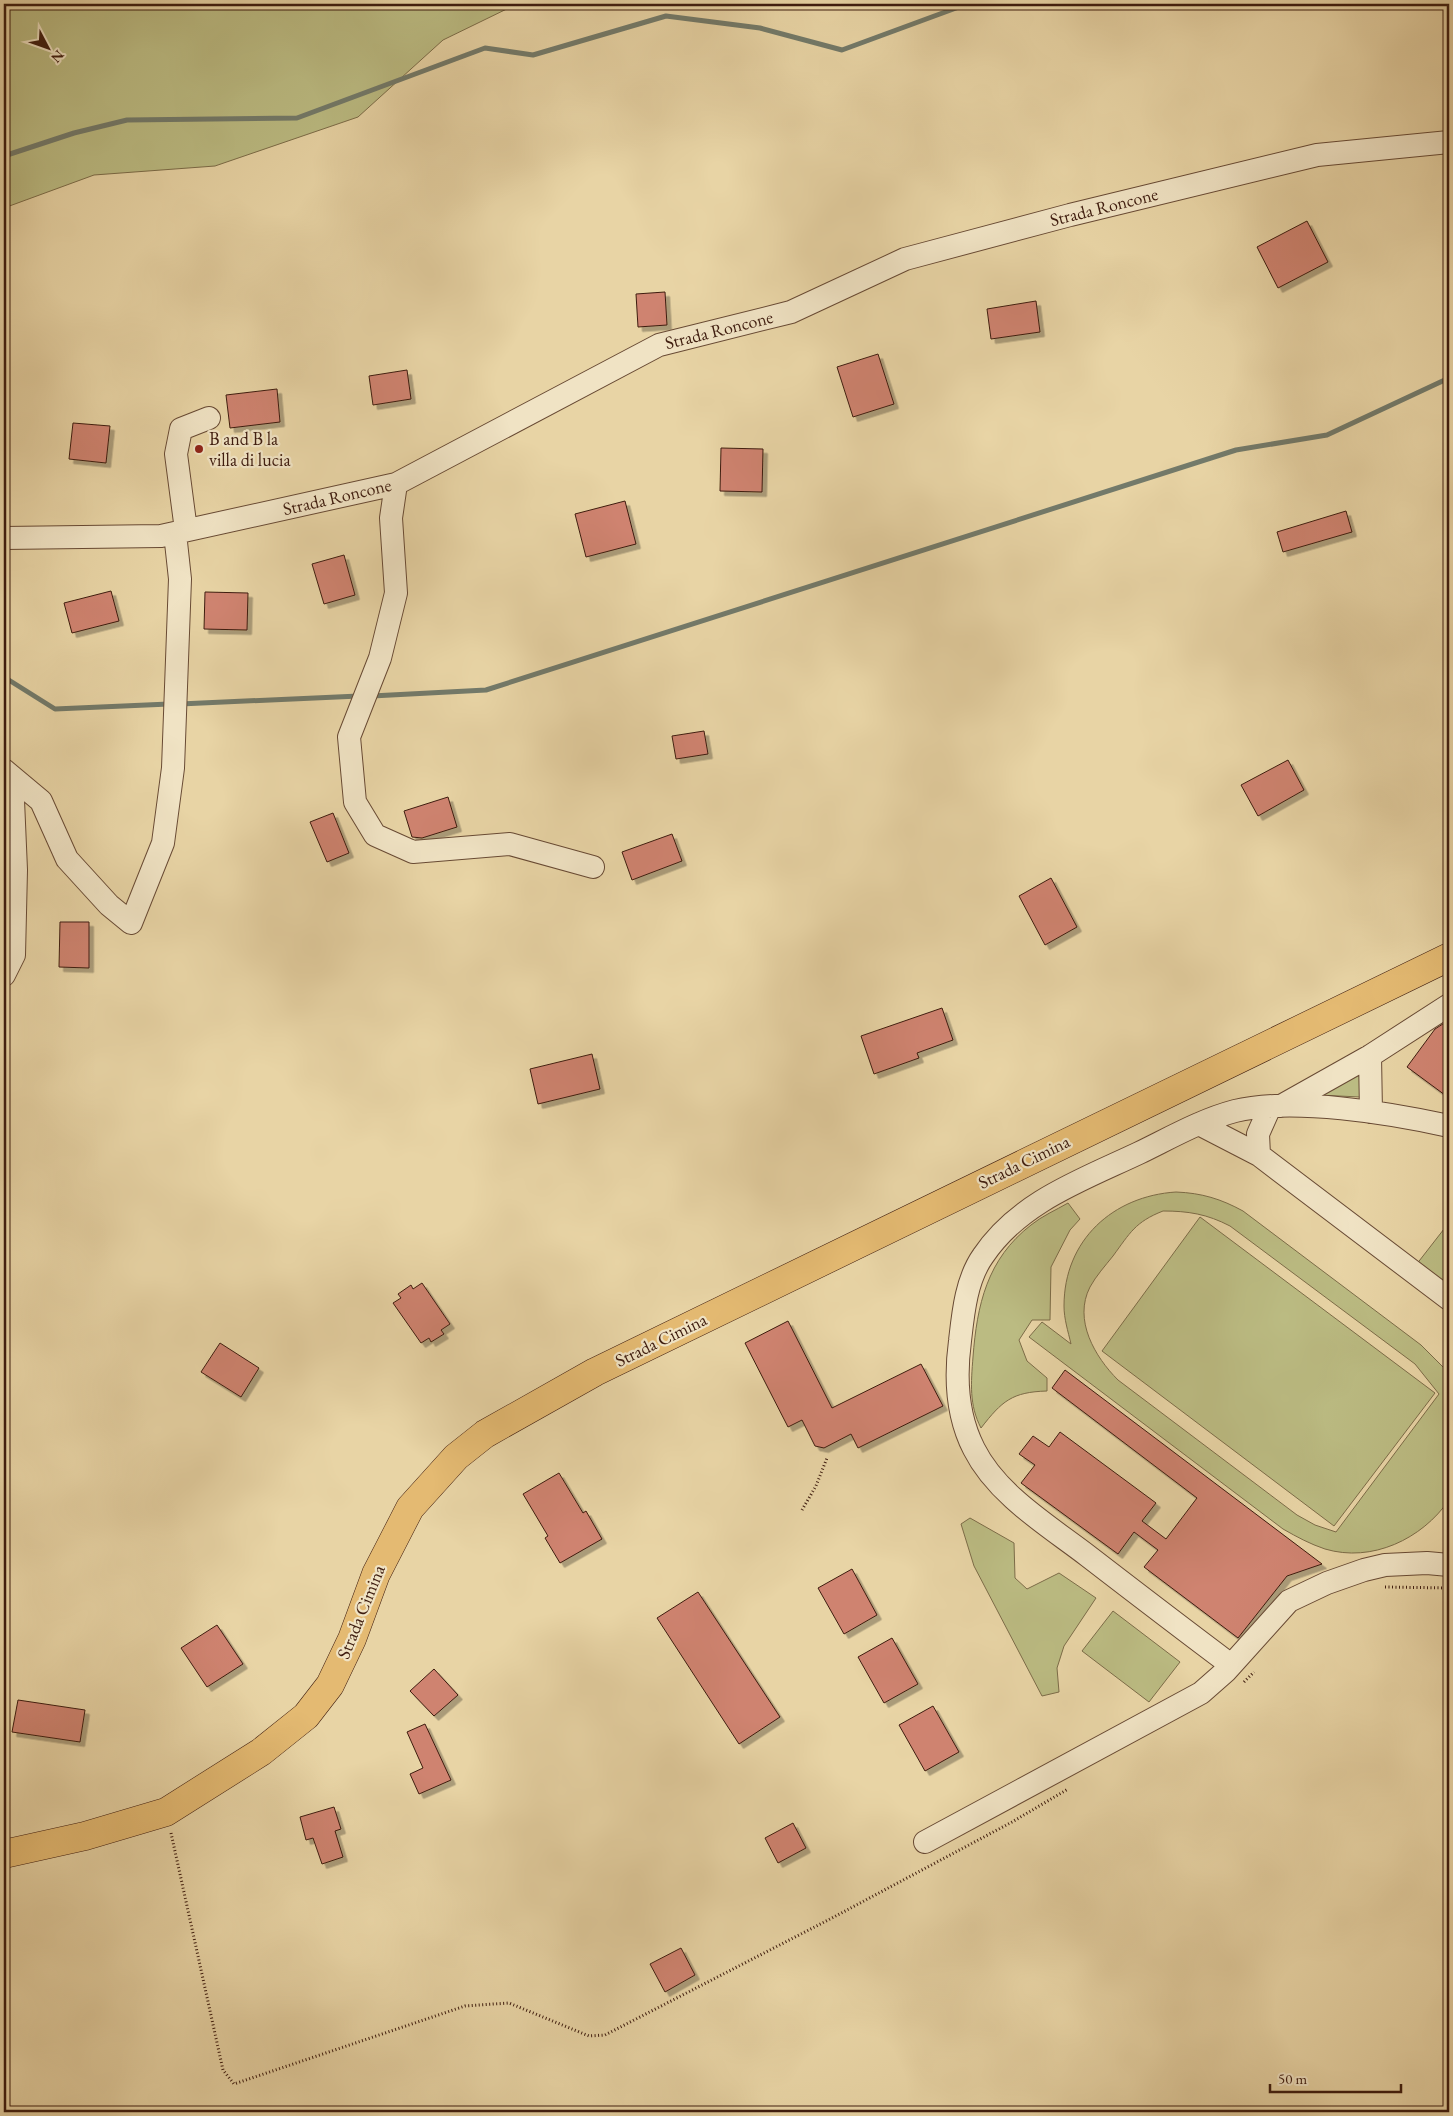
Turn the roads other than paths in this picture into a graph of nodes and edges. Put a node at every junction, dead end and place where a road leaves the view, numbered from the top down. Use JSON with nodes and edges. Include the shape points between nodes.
{"nodes":[{"id":1,"x":1449,"y":142,"type":"edge"},
{"id":2,"x":209,"y":418,"type":"dead end"},
{"id":3,"x":396,"y":484,"type":"junction"},
{"id":4,"x":181,"y":532,"type":"junction"},
{"id":5,"x":4,"y":538,"type":"edge"},
{"id":6,"x":4,"y":770,"type":"edge"},
{"id":7,"x":4,"y":781,"type":"edge"},
{"id":8,"x":593,"y":868,"type":"dead end"},
{"id":9,"x":1449,"y":957,"type":"edge"},
{"id":10,"x":4,"y":975,"type":"edge"},
{"id":11,"x":1449,"y":1005,"type":"edge"},
{"id":12,"x":1370,"y":1056,"type":"junction"},
{"id":13,"x":1275,"y":1106,"type":"junction"},
{"id":14,"x":1371,"y":1112,"type":"junction"},
{"id":15,"x":1199,"y":1124,"type":"junction"},
{"id":16,"x":1449,"y":1126,"type":"edge"},
{"id":17,"x":1259,"y":1155,"type":"junction"},
{"id":18,"x":1449,"y":1299,"type":"edge"},
{"id":19,"x":1449,"y":1565,"type":"edge"},
{"id":20,"x":1237,"y":1674,"type":"junction"},
{"id":21,"x":925,"y":1842,"type":"dead end"},
{"id":22,"x":4,"y":1854,"type":"edge"}],
"edges":[{"from":1,"to":3,"type":"street","name":"Strada Roncone","via":[[1316,155],[906,259],[791,312],[659,345]]},
{"from":2,"to":4,"type":"street","via":[[181,429],[176,454]]},
{"from":3,"to":4,"type":"street","name":"Strada Roncone"},
{"from":3,"to":8,"type":"street","via":[[391,518],[396,593],[380,658],[349,737],[355,802],[376,835],[413,852],[510,844]]},
{"from":4,"to":5,"type":"street","name":"Strada Roncone","via":[[160,536]]},
{"from":4,"to":6,"type":"street","via":[[174,768],[163,843],[131,923],[109,905],[67,859],[41,801]]},
{"from":7,"to":10,"type":"street","via":[[13,800],[16,870],[14,955]]},
{"from":9,"to":22,"type":"main road","name":"Strada Cimina","via":[[595,1372],[485,1434],[456,1457],[410,1508],[376,1574],[352,1639],[330,1685],[306,1716],[261,1752],[166,1812],[85,1836]]},
{"from":11,"to":12,"type":"street"},
{"from":12,"to":13,"type":"street"},
{"from":12,"to":14,"type":"street"},
{"from":13,"to":14,"type":"street"},
{"from":13,"to":15,"type":"street","via":[[1236,1111]]},
{"from":13,"to":17,"type":"street","via":[[1258,1134]]},
{"from":14,"to":16,"type":"street"},
{"from":15,"to":17,"type":"street"},
{"from":15,"to":20,"type":"street","via":[[1044,1198],[1008,1225],[992,1243],[980,1259],[965,1303],[958,1353],[958,1402],[974,1450],[997,1483]]},
{"from":17,"to":18,"type":"street"},
{"from":19,"to":20,"type":"street","via":[[1386,1565],[1364,1570],[1289,1601]]},
{"from":20,"to":21,"type":"street"}]}
